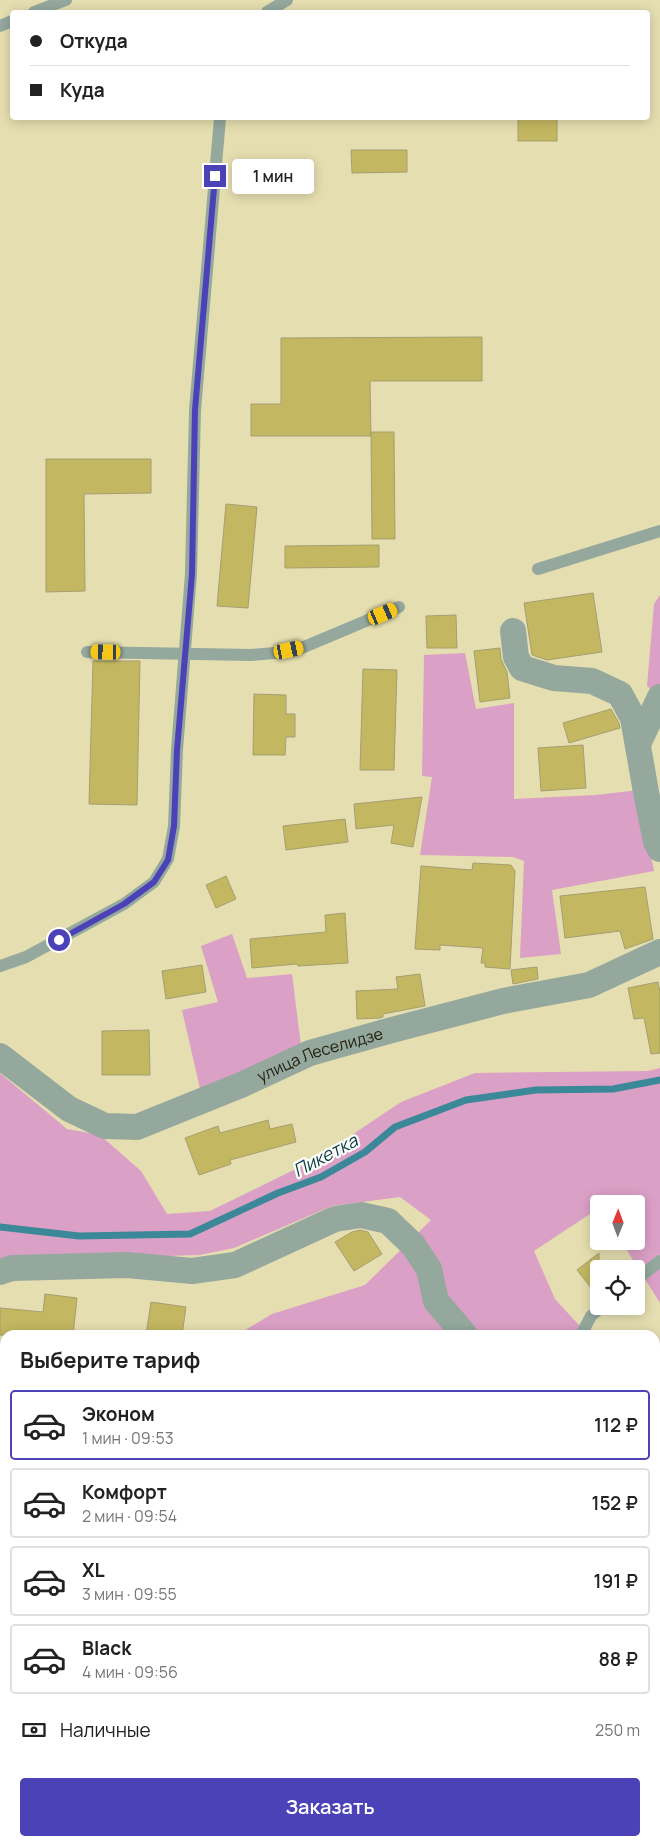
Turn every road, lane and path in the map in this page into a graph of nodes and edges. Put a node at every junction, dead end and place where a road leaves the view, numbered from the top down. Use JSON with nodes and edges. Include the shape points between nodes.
{"nodes":[{"id":1,"x":66,"y":0,"type":"edge"},
{"id":2,"x":287,"y":0,"type":"edge"},
{"id":3,"x":39,"y":10,"type":"edge"},
{"id":4,"x":270,"y":10,"type":"edge"},
{"id":5,"x":220,"y":120,"type":"edge"},
{"id":6,"x":660,"y":531,"type":"edge"},
{"id":7,"x":538,"y":569,"type":"dead end"},
{"id":8,"x":399,"y":607,"type":"dead end"},
{"id":9,"x":514,"y":631,"type":"dead end"},
{"id":10,"x":87,"y":652,"type":"dead end"},
{"id":11,"x":185,"y":654,"type":"junction"},
{"id":12,"x":660,"y":697,"type":"edge"},
{"id":13,"x":638,"y":744,"type":"junction"},
{"id":14,"x":660,"y":849,"type":"edge"},
{"id":15,"x":660,"y":952,"type":"edge"},
{"id":16,"x":0,"y":966,"type":"edge"},
{"id":17,"x":0,"y":1056,"type":"edge"},
{"id":18,"x":660,"y":1261,"type":"edge"},
{"id":19,"x":0,"y":1272,"type":"edge"},
{"id":20,"x":645,"y":1273,"type":"edge"},
{"id":21,"x":593,"y":1315,"type":"edge"},
{"id":22,"x":461,"y":1330,"type":"edge"},
{"id":23,"x":583,"y":1330,"type":"edge"}],
"edges":[{"from":1,"to":3,"type":"lane"},
{"from":2,"to":4,"type":"lane"},
{"from":5,"to":11,"type":"lane","via":[[195,410],[192,574]]},
{"from":6,"to":7,"type":"lane"},
{"from":8,"to":11,"type":"lane","via":[[304,647],[251,655]]},
{"from":9,"to":13,"type":"street","via":[[516,657],[522,668],[554,678],[592,681],[620,694],[634,718]]},
{"from":10,"to":11,"type":"lane"},
{"from":11,"to":16,"type":"lane","via":[[174,826],[168,860],[154,882],[124,904],[26,957]]},
{"from":12,"to":13,"type":"street"},
{"from":13,"to":14,"type":"street"},
{"from":15,"to":17,"type":"street","name":"улица Леселидзе","via":[[589,985],[503,1001],[310,1053],[241,1085],[137,1126],[105,1126],[69,1109]]},
{"from":18,"to":20,"type":"lane"},
{"from":19,"to":22,"type":"street","via":[[12,1268],[127,1265],[192,1270],[235,1265],[335,1219],[361,1215],[388,1221],[413,1245],[429,1270],[436,1301]]},
{"from":21,"to":23,"type":"lane"}]}
